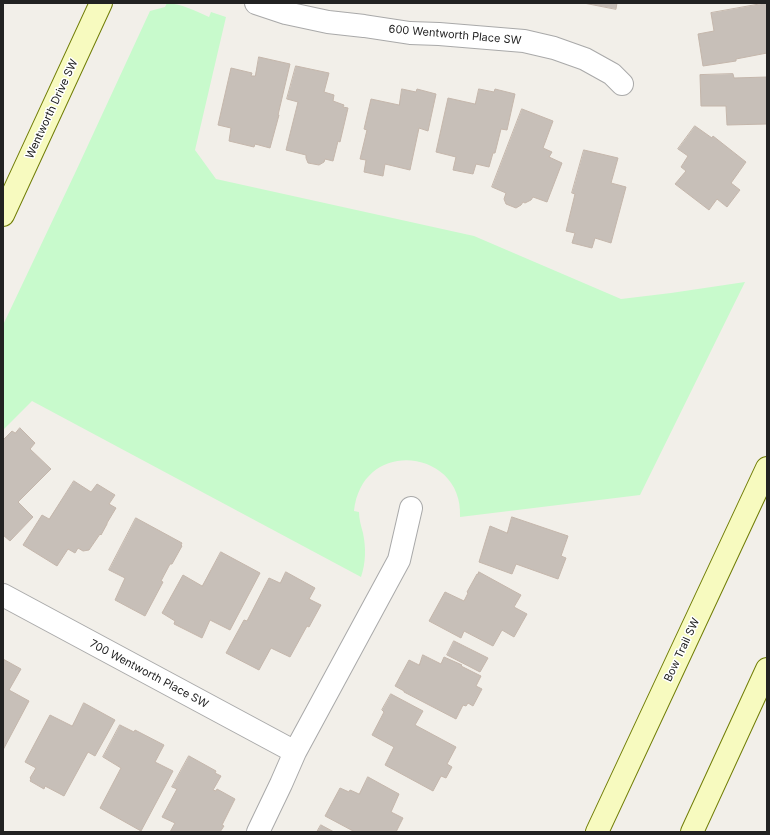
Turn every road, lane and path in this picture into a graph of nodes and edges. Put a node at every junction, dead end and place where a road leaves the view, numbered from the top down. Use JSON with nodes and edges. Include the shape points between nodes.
{"nodes":[{"id":1,"x":101,"y":3,"type":"edge"},
{"id":2,"x":256,"y":3,"type":"edge"},
{"id":3,"x":622,"y":84,"type":"dead end"},
{"id":4,"x":3,"y":215,"type":"edge"},
{"id":5,"x":767,"y":468,"type":"edge"},
{"id":6,"x":411,"y":508,"type":"dead end"},
{"id":7,"x":3,"y":595,"type":"edge"},
{"id":8,"x":767,"y":669,"type":"edge"},
{"id":9,"x":295,"y":752,"type":"junction"},
{"id":10,"x":258,"y":832,"type":"edge"},
{"id":11,"x":597,"y":832,"type":"edge"},
{"id":12,"x":692,"y":832,"type":"edge"}],
"edges":[{"from":1,"to":4,"type":"main road","name":"Wentworth Drive SW"},
{"from":2,"to":3,"type":"street","name":"600 Wentworth Place SW","via":[[286,13],[328,22],[410,33],[524,40],[585,59],[612,74]]},
{"from":5,"to":11,"type":"main road","name":"Bow Trail SW"},
{"from":6,"to":9,"type":"street","via":[[399,560]]},
{"from":7,"to":9,"type":"street","name":"700 Wentworth Place SW"},
{"from":8,"to":12,"type":"main road"},
{"from":9,"to":10,"type":"street"}]}
